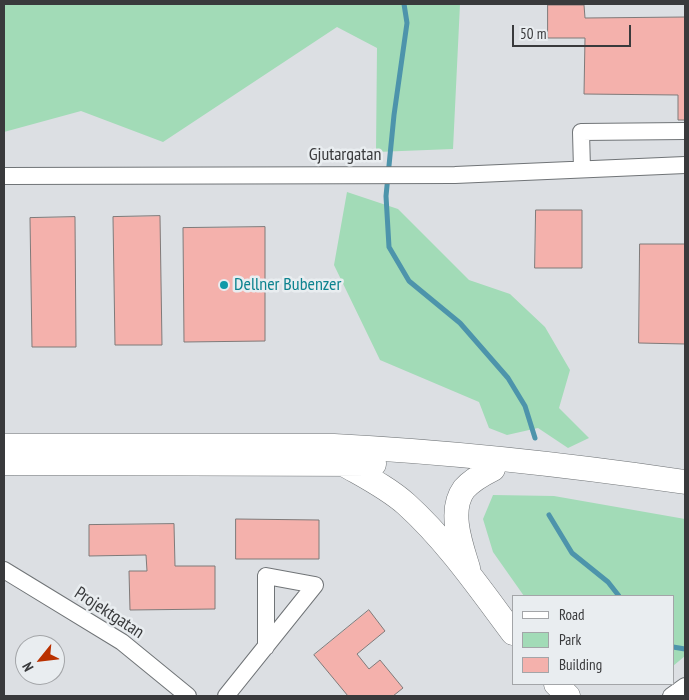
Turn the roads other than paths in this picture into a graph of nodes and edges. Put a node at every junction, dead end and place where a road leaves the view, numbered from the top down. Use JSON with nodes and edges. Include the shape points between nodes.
{"nodes":[{"id":1,"x":685,"y":131,"type":"edge"},
{"id":2,"x":685,"y":165,"type":"edge"},
{"id":3,"x":582,"y":170,"type":"junction"},
{"id":4,"x":4,"y":176,"type":"edge"},
{"id":5,"x":4,"y":446,"type":"edge"},
{"id":6,"x":4,"y":463,"type":"edge"},
{"id":7,"x":341,"y":463,"type":"junction"},
{"id":8,"x":493,"y":469,"type":"junction"},
{"id":9,"x":685,"y":482,"type":"edge"},
{"id":10,"x":685,"y":494,"type":"edge"},
{"id":11,"x":4,"y":570,"type":"edge"},
{"id":12,"x":471,"y":577,"type":"junction"},
{"id":13,"x":512,"y":632,"type":"edge"},
{"id":14,"x":266,"y":647,"type":"dead end"},
{"id":15,"x":547,"y":685,"type":"edge"},
{"id":16,"x":557,"y":685,"type":"edge"},
{"id":17,"x":685,"y":686,"type":"edge"},
{"id":18,"x":188,"y":696,"type":"edge"},
{"id":19,"x":226,"y":696,"type":"edge"},
{"id":20,"x":553,"y":696,"type":"edge"},
{"id":21,"x":568,"y":696,"type":"edge"},
{"id":22,"x":671,"y":696,"type":"edge"}],
"edges":[{"from":1,"to":3,"type":"street","via":[[581,132]]},
{"from":2,"to":3,"type":"street","name":"Gjutargatan"},
{"from":3,"to":4,"type":"street","name":"Gjutargatan","via":[[455,175]]},
{"from":5,"to":9,"type":"highway","via":[[334,446],[494,457]]},
{"from":6,"to":7,"type":"highway"},
{"from":7,"to":8,"type":"highway"},
{"from":7,"to":12,"type":"highway","via":[[379,484],[405,504]]},
{"from":8,"to":10,"type":"highway"},
{"from":8,"to":12,"type":"highway","via":[[464,490],[458,506],[460,542]]},
{"from":11,"to":18,"type":"street","name":"Projektgatan","via":[[122,642]]},
{"from":12,"to":13,"type":"highway"},
{"from":14,"to":19,"type":"street"},
{"from":15,"to":20,"type":"highway"},
{"from":16,"to":21,"type":"highway"},
{"from":17,"to":22,"type":"street"}]}
